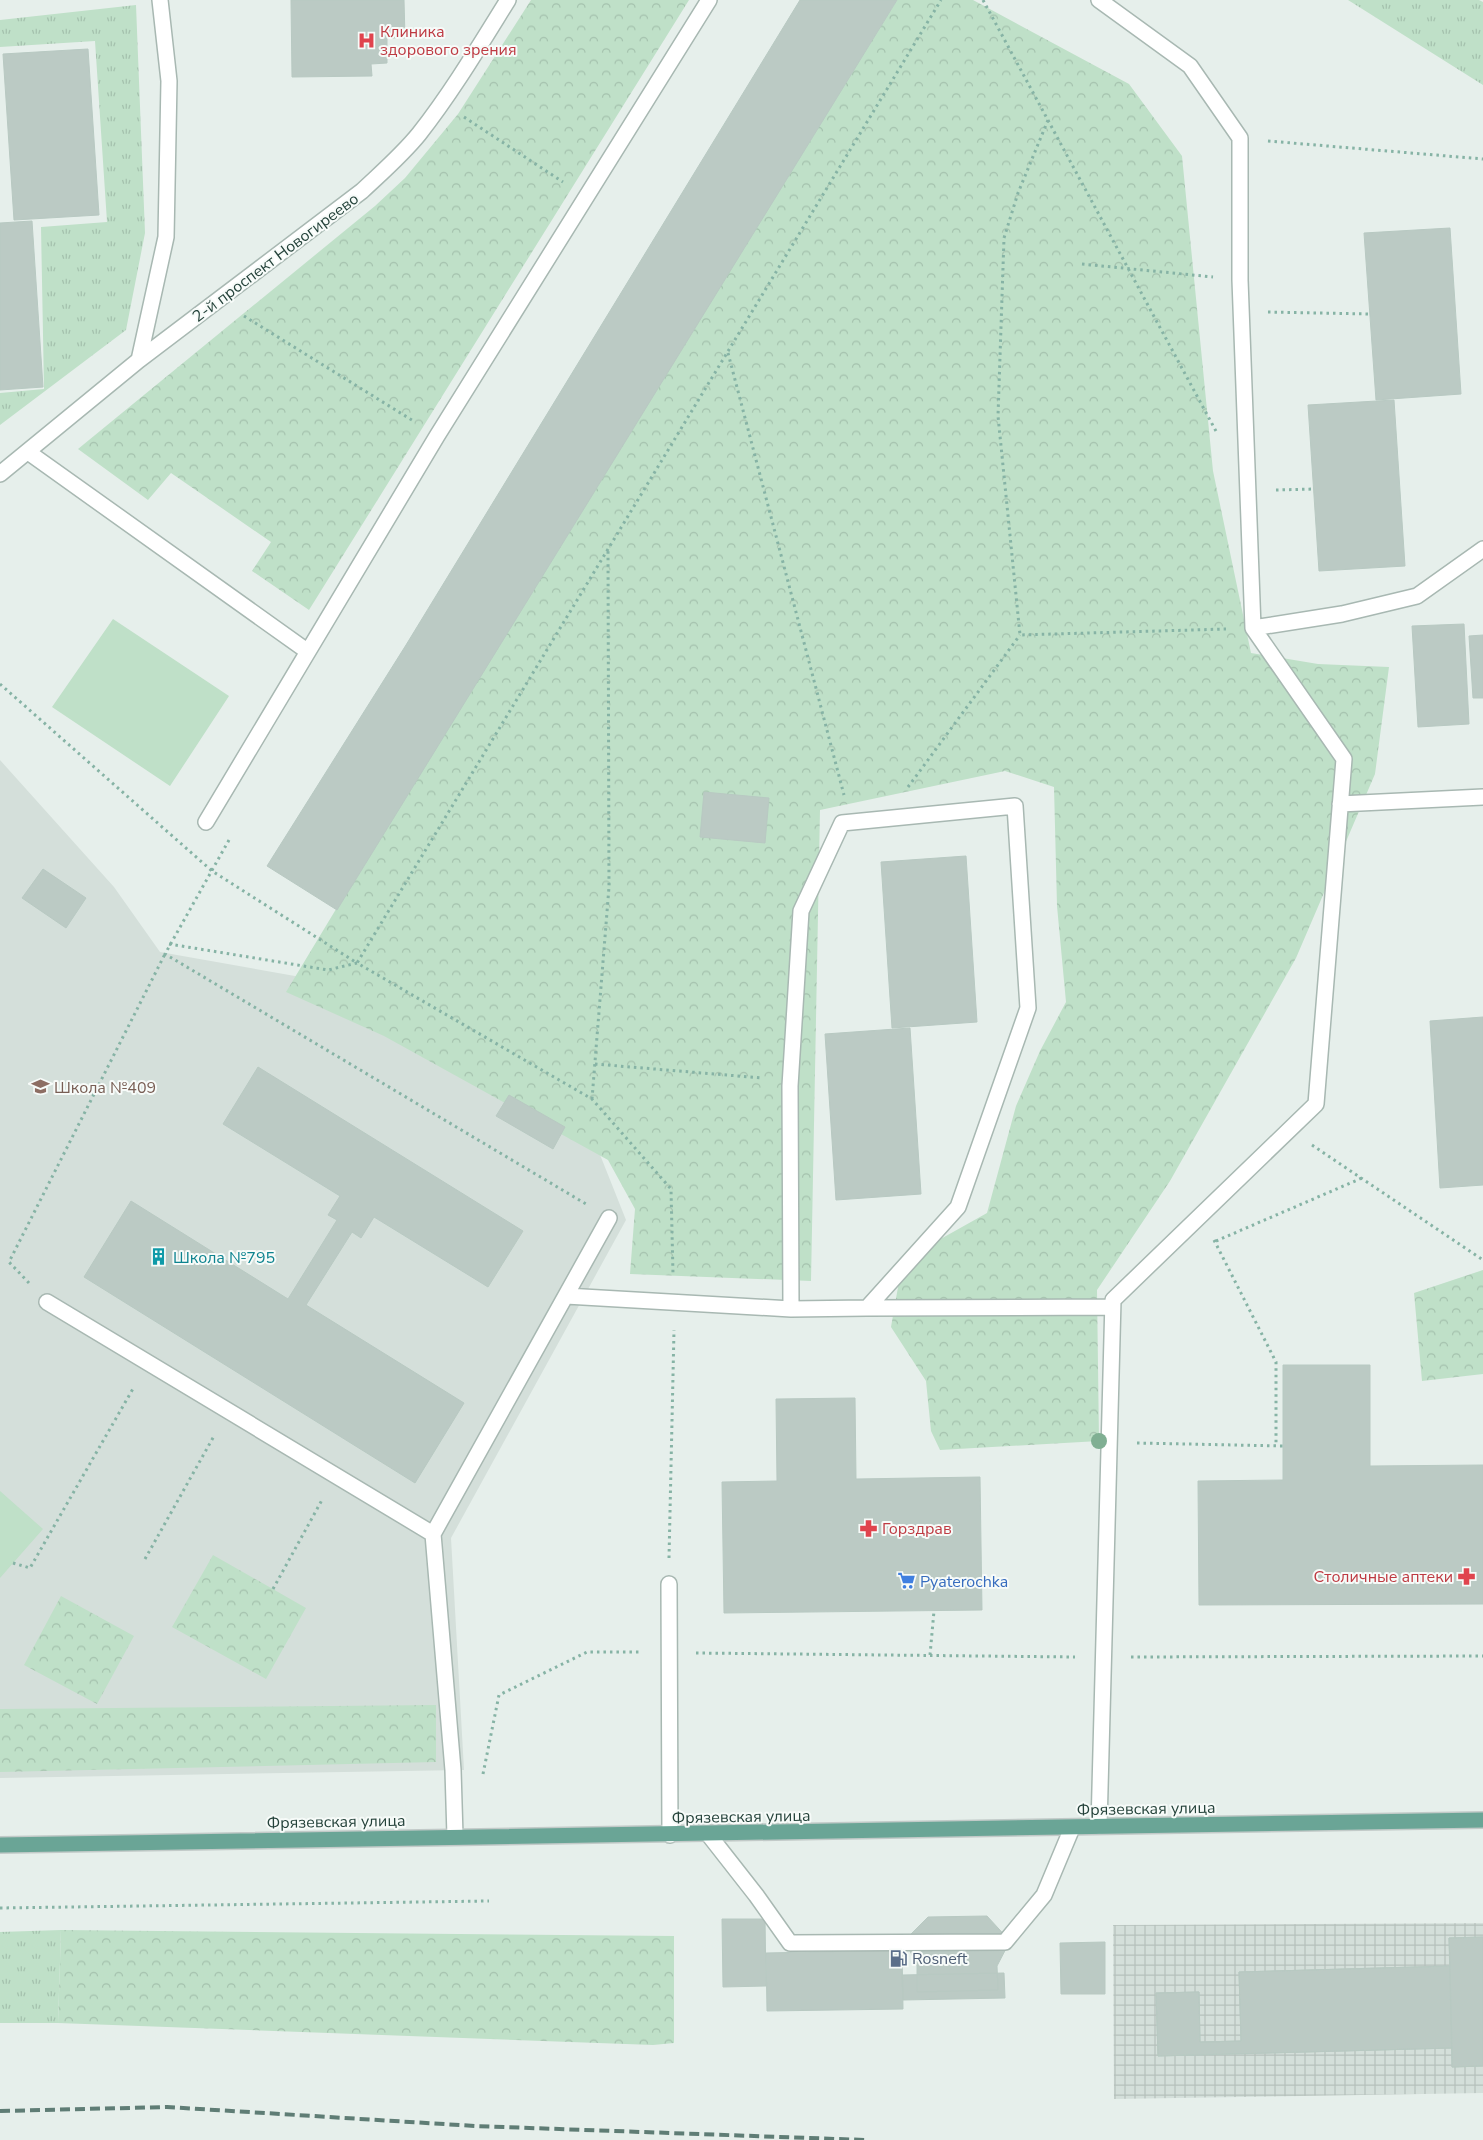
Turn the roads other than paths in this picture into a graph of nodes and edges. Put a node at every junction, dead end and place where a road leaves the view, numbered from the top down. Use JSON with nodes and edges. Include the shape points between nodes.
{"nodes":[{"id":1,"x":160,"y":0,"type":"edge"},
{"id":2,"x":508,"y":0,"type":"edge"},
{"id":3,"x":709,"y":0,"type":"edge"},
{"id":4,"x":1099,"y":0,"type":"edge"},
{"id":5,"x":139,"y":360,"type":"junction"},
{"id":6,"x":28,"y":452,"type":"junction"},
{"id":7,"x":0,"y":474,"type":"edge"},
{"id":8,"x":1483,"y":549,"type":"edge"},
{"id":9,"x":1253,"y":628,"type":"junction"},
{"id":10,"x":307,"y":651,"type":"junction"},
{"id":11,"x":1483,"y":797,"type":"edge"},
{"id":12,"x":1340,"y":804,"type":"junction"},
{"id":13,"x":206,"y":822,"type":"dead end"},
{"id":14,"x":610,"y":1218,"type":"road end"},
{"id":15,"x":566,"y":1296,"type":"junction"},
{"id":16,"x":46,"y":1302,"type":"road end"},
{"id":17,"x":1112,"y":1307,"type":"junction"},
{"id":18,"x":867,"y":1308,"type":"junction"},
{"id":19,"x":791,"y":1309,"type":"junction"},
{"id":20,"x":433,"y":1534,"type":"junction"},
{"id":21,"x":669,"y":1584,"type":"road end"},
{"id":22,"x":1483,"y":1820,"type":"edge"},
{"id":23,"x":1099,"y":1826,"type":"junction"},
{"id":24,"x":1072,"y":1828,"type":"junction"},
{"id":25,"x":670,"y":1835,"type":"junction"},
{"id":26,"x":709,"y":1835,"type":"junction"},
{"id":27,"x":455,"y":1836,"type":"junction"},
{"id":28,"x":0,"y":1845,"type":"edge"}],
"edges":[{"from":1,"to":5,"type":"street","via":[[169,81],[166,237]]},
{"from":2,"to":5,"type":"street","name":"2-й проспект Новогиреево","via":[[418,135],[362,191]]},
{"from":3,"to":10,"type":"street"},
{"from":4,"to":9,"type":"street","via":[[1190,66],[1240,138],[1241,311]]},
{"from":5,"to":6,"type":"street","name":"2-й проспект Новогиреево"},
{"from":6,"to":7,"type":"street","name":"2-й проспект Новогиреево"},
{"from":6,"to":10,"type":"street"},
{"from":8,"to":9,"type":"street","via":[[1417,596],[1342,614]]},
{"from":9,"to":12,"type":"street","via":[[1344,759]]},
{"from":10,"to":13,"type":"street"},
{"from":11,"to":12,"type":"street"},
{"from":12,"to":17,"type":"street","via":[[1316,1104],[1113,1300]]},
{"from":14,"to":15,"type":"street"},
{"from":15,"to":19,"type":"street"},
{"from":15,"to":20,"type":"street"},
{"from":16,"to":20,"type":"street"},
{"from":17,"to":18,"type":"street"},
{"from":17,"to":23,"type":"street"},
{"from":18,"to":19,"type":"street"},
{"from":18,"to":19,"type":"street","via":[[958,1207],[1028,1008],[1015,806],[842,823],[801,911],[790,1081]]},
{"from":20,"to":27,"type":"street","via":[[453,1770]]},
{"from":21,"to":25,"type":"street"},
{"from":22,"to":23,"type":"main road","name":"Фрязевская улица"},
{"from":23,"to":24,"type":"main road","name":"Фрязевская улица"},
{"from":24,"to":26,"type":"main road","name":"Фрязевская улица"},
{"from":24,"to":26,"type":"street","via":[[1044,1895],[1005,1942],[790,1943]]},
{"from":25,"to":26,"type":"main road","name":"Фрязевская улица"},
{"from":25,"to":27,"type":"main road","name":"Фрязевская улица"},
{"from":27,"to":28,"type":"main road","name":"Фрязевская улица"}]}
